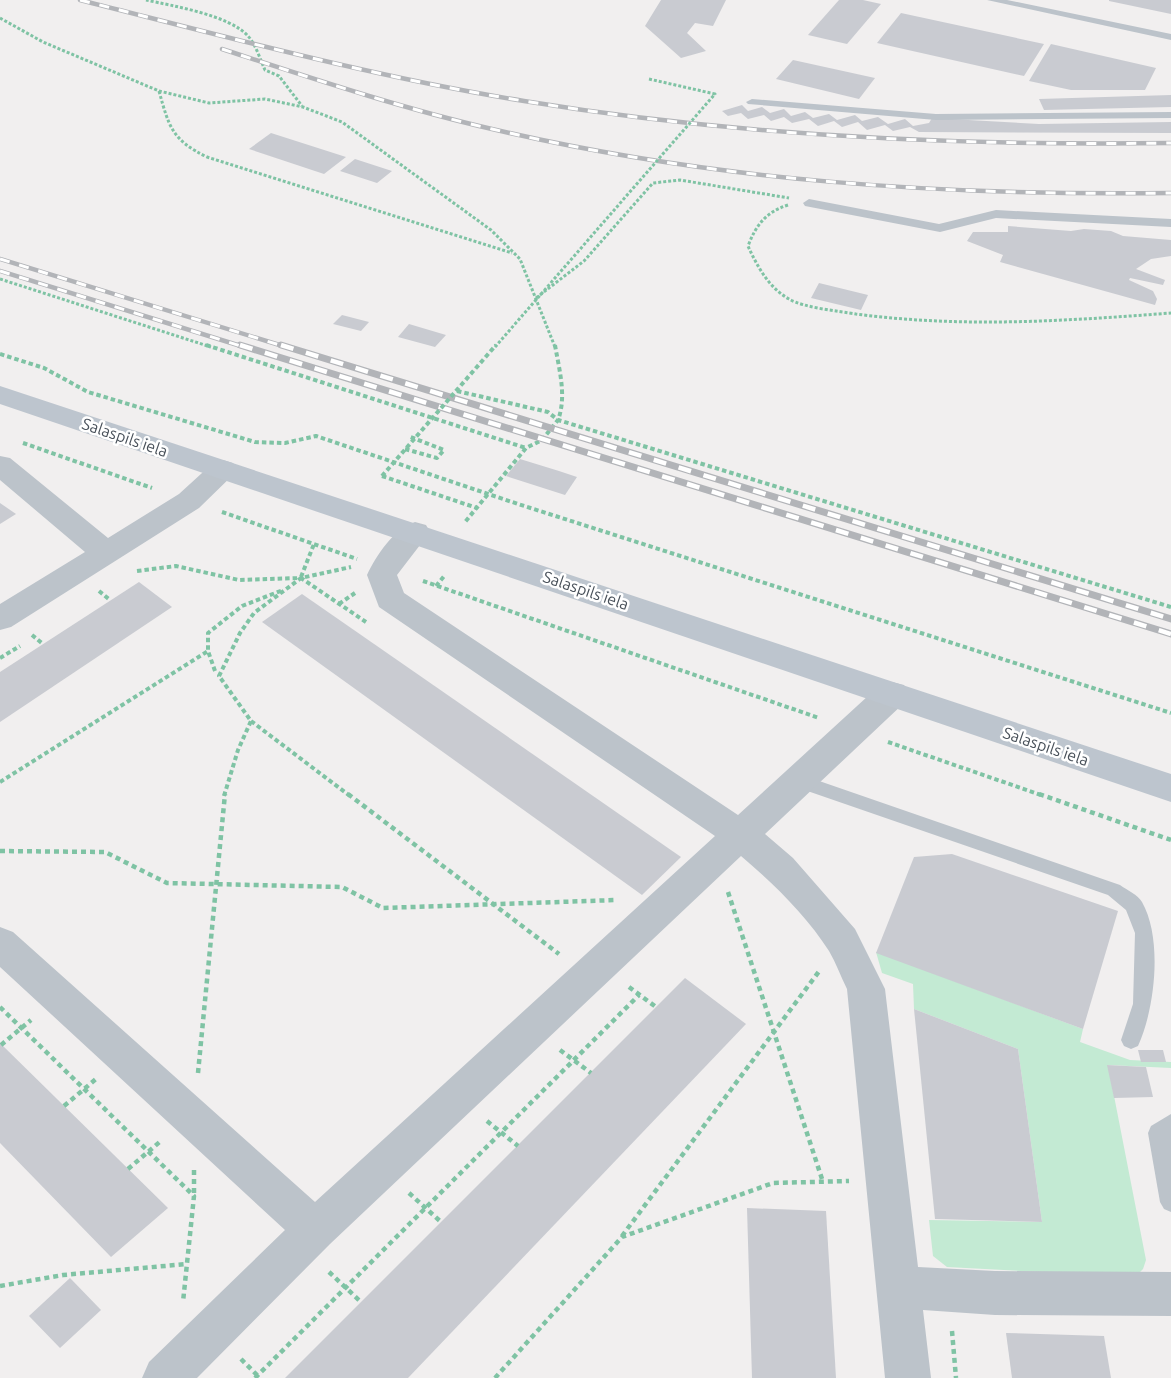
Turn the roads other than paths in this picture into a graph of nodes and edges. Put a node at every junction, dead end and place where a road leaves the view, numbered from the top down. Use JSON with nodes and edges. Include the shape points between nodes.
{"nodes":[{"id":1,"x":992,"y":0,"type":"edge"},
{"id":2,"x":1171,"y":37,"type":"edge"},
{"id":3,"x":752,"y":102,"type":"dead end"},
{"id":4,"x":1171,"y":115,"type":"edge"},
{"id":5,"x":809,"y":203,"type":"road end"},
{"id":6,"x":1171,"y":223,"type":"edge"},
{"id":7,"x":0,"y":395,"type":"edge"},
{"id":8,"x":0,"y":465,"type":"edge"},
{"id":9,"x":223,"y":470,"type":"junction"},
{"id":10,"x":415,"y":532,"type":"junction"},
{"id":11,"x":105,"y":552,"type":"junction"},
{"id":12,"x":0,"y":619,"type":"edge"},
{"id":13,"x":892,"y":694,"type":"junction"},
{"id":14,"x":799,"y":781,"type":"junction"},
{"id":15,"x":1171,"y":788,"type":"edge"},
{"id":16,"x":741,"y":835,"type":"junction"},
{"id":17,"x":0,"y":943,"type":"edge"},
{"id":18,"x":1131,"y":1040,"type":"dead end"},
{"id":19,"x":1171,"y":1123,"type":"edge"},
{"id":20,"x":1171,"y":1202,"type":"edge"},
{"id":21,"x":315,"y":1230,"type":"junction"},
{"id":22,"x":900,"y":1287,"type":"junction"},
{"id":23,"x":1171,"y":1294,"type":"edge"},
{"id":24,"x":165,"y":1378,"type":"edge"},
{"id":25,"x":908,"y":1378,"type":"edge"}],
"edges":[{"from":1,"to":2,"type":"lane"},
{"from":3,"to":4,"type":"lane","via":[[936,117]]},
{"from":5,"to":6,"type":"lane","via":[[940,228],[996,214]]},
{"from":7,"to":9,"type":"street","name":"Salaspils iela"},
{"from":8,"to":11,"type":"street"},
{"from":9,"to":10,"type":"street","name":"Salaspils iela"},
{"from":9,"to":11,"type":"street","via":[[189,501]]},
{"from":10,"to":13,"type":"street","name":"Salaspils iela"},
{"from":10,"to":16,"type":"street","via":[[377,566],[390,599]]},
{"from":11,"to":12,"type":"street"},
{"from":13,"to":14,"type":"street"},
{"from":13,"to":15,"type":"street","name":"Salaspils iela"},
{"from":14,"to":16,"type":"street"},
{"from":14,"to":18,"type":"lane","via":[[1113,890],[1134,905],[1144,933],[1143,1004]]},
{"from":16,"to":21,"type":"street"},
{"from":16,"to":22,"type":"street","via":[[780,868],[842,940],[866,989]]},
{"from":17,"to":21,"type":"street"},
{"from":19,"to":20,"type":"lane","via":[[1158,1133]]},
{"from":21,"to":24,"type":"street"},
{"from":22,"to":23,"type":"street","via":[[995,1293]]},
{"from":22,"to":25,"type":"street"}]}
